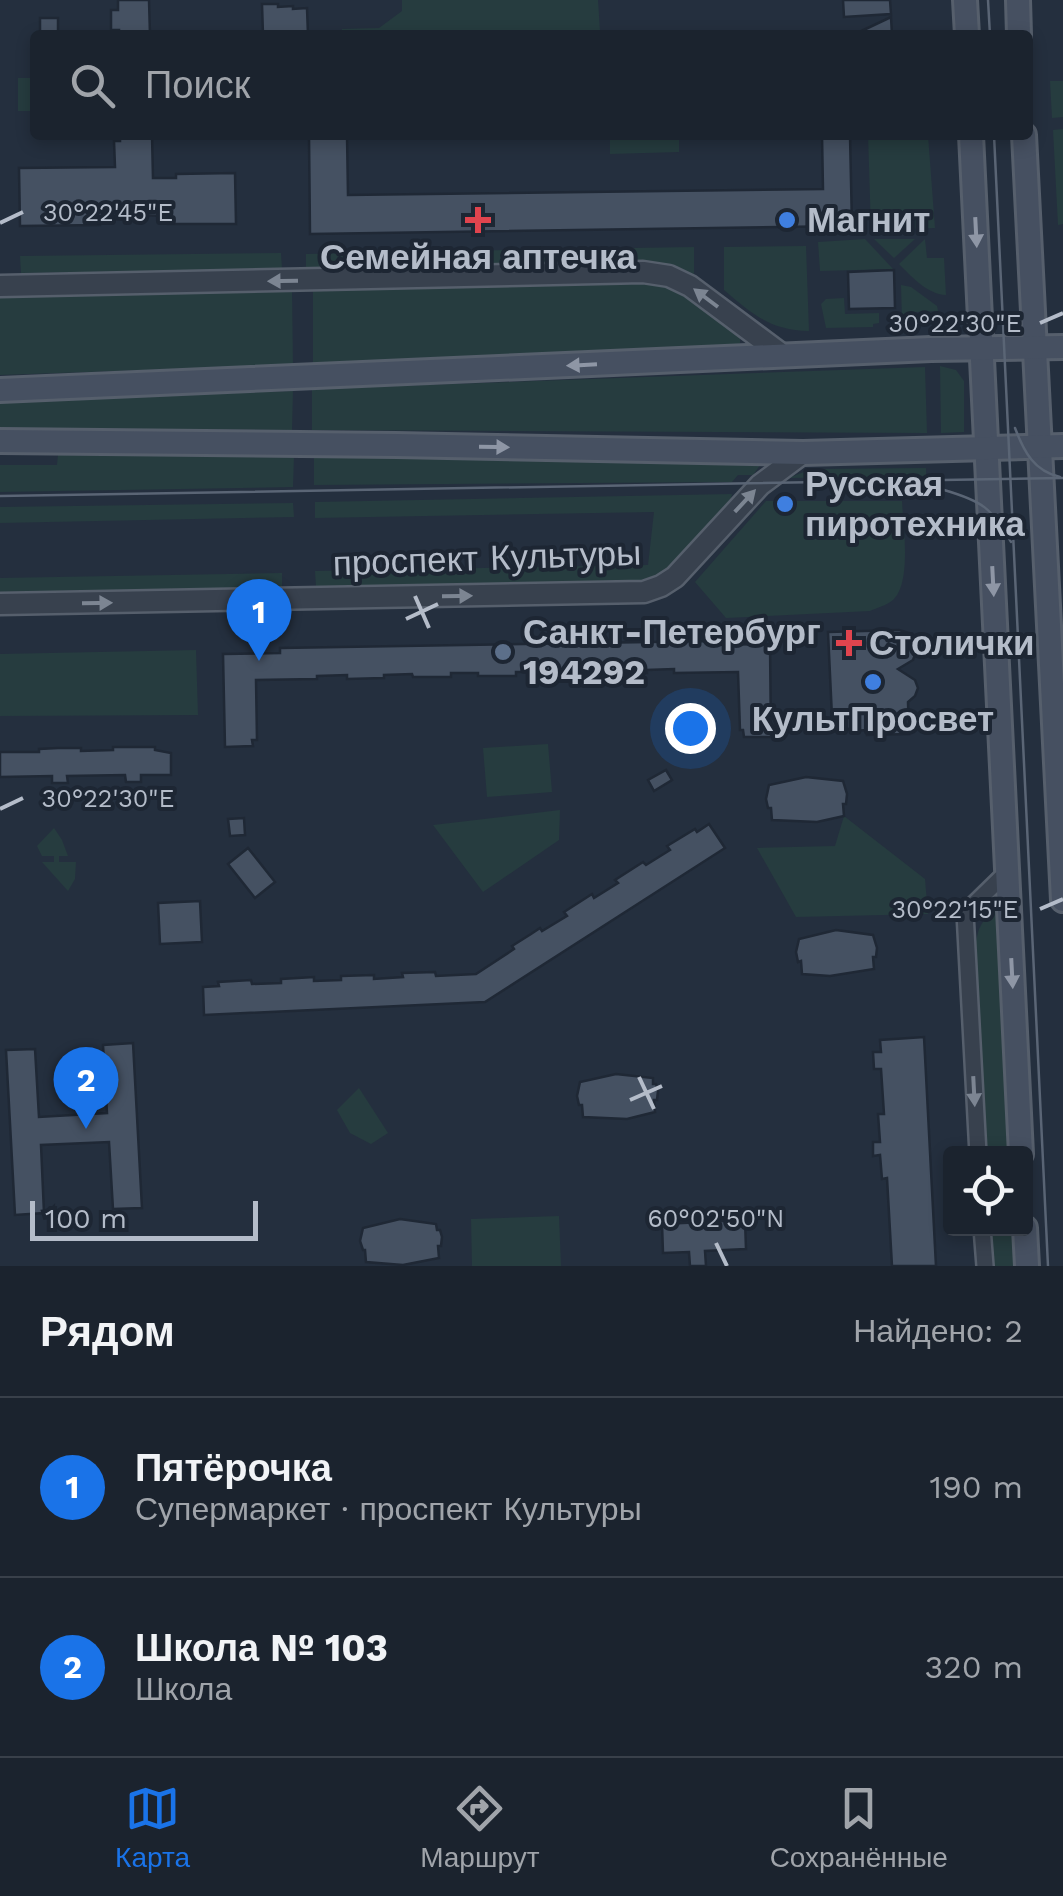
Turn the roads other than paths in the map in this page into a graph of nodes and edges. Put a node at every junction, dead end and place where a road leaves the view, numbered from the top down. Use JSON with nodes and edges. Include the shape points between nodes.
{"nodes":[{"id":1,"x":965,"y":0,"type":"edge"},
{"id":2,"x":1018,"y":0,"type":"edge"},
{"id":3,"x":966,"y":30,"type":"edge"},
{"id":4,"x":1019,"y":30,"type":"edge"},
{"id":5,"x":972,"y":140,"type":"edge"},
{"id":6,"x":1024,"y":140,"type":"edge"},
{"id":7,"x":0,"y":286,"type":"edge"},
{"id":8,"x":1035,"y":346,"type":"junction"},
{"id":9,"x":1063,"y":346,"type":"edge"},
{"id":10,"x":982,"y":348,"type":"junction"},
{"id":11,"x":784,"y":356,"type":"junction"},
{"id":12,"x":0,"y":390,"type":"edge"},
{"id":13,"x":0,"y":441,"type":"edge"},
{"id":14,"x":1052,"y":446,"type":"edge"},
{"id":15,"x":987,"y":449,"type":"junction"},
{"id":16,"x":803,"y":453,"type":"junction"},
{"id":17,"x":0,"y":604,"type":"edge"},
{"id":18,"x":1058,"y":727,"type":"edge"},
{"id":19,"x":1008,"y":872,"type":"junction"},
{"id":20,"x":1063,"y":900,"type":"edge"},
{"id":21,"x":978,"y":1146,"type":"edge"},
{"id":22,"x":1021,"y":1146,"type":"edge"},
{"id":23,"x":983,"y":1236,"type":"edge"},
{"id":24,"x":1025,"y":1236,"type":"edge"},
{"id":25,"x":985,"y":1266,"type":"edge"},
{"id":26,"x":1027,"y":1266,"type":"edge"}],
"edges":[{"from":1,"to":3,"type":"main road"},
{"from":2,"to":4,"type":"main road"},
{"from":5,"to":10,"type":"main road","one_way":true},
{"from":6,"to":8,"type":"main road"},
{"from":11,"to":7,"type":"street","one_way":true,"via":[[690,286],[643,272]]},
{"from":8,"to":9,"type":"main road"},
{"from":8,"to":10,"type":"main road"},
{"from":8,"to":14,"type":"main road"},
{"from":10,"to":11,"type":"main road"},
{"from":10,"to":15,"type":"main road"},
{"from":11,"to":12,"type":"main road","one_way":true},
{"from":13,"to":16,"type":"main road","one_way":true},
{"from":14,"to":15,"type":"main road"},
{"from":14,"to":18,"type":"main road"},
{"from":15,"to":16,"type":"main road"},
{"from":15,"to":19,"type":"main road","one_way":true},
{"from":17,"to":16,"type":"street","name":"проспект Культуры","one_way":true,"via":[[644,592],[676,576],[760,485]]},
{"from":18,"to":20,"type":"main road"},
{"from":19,"to":21,"type":"street","one_way":true,"via":[[965,912]]},
{"from":19,"to":22,"type":"main road","one_way":true},
{"from":23,"to":25,"type":"street"},
{"from":24,"to":26,"type":"main road"}]}
